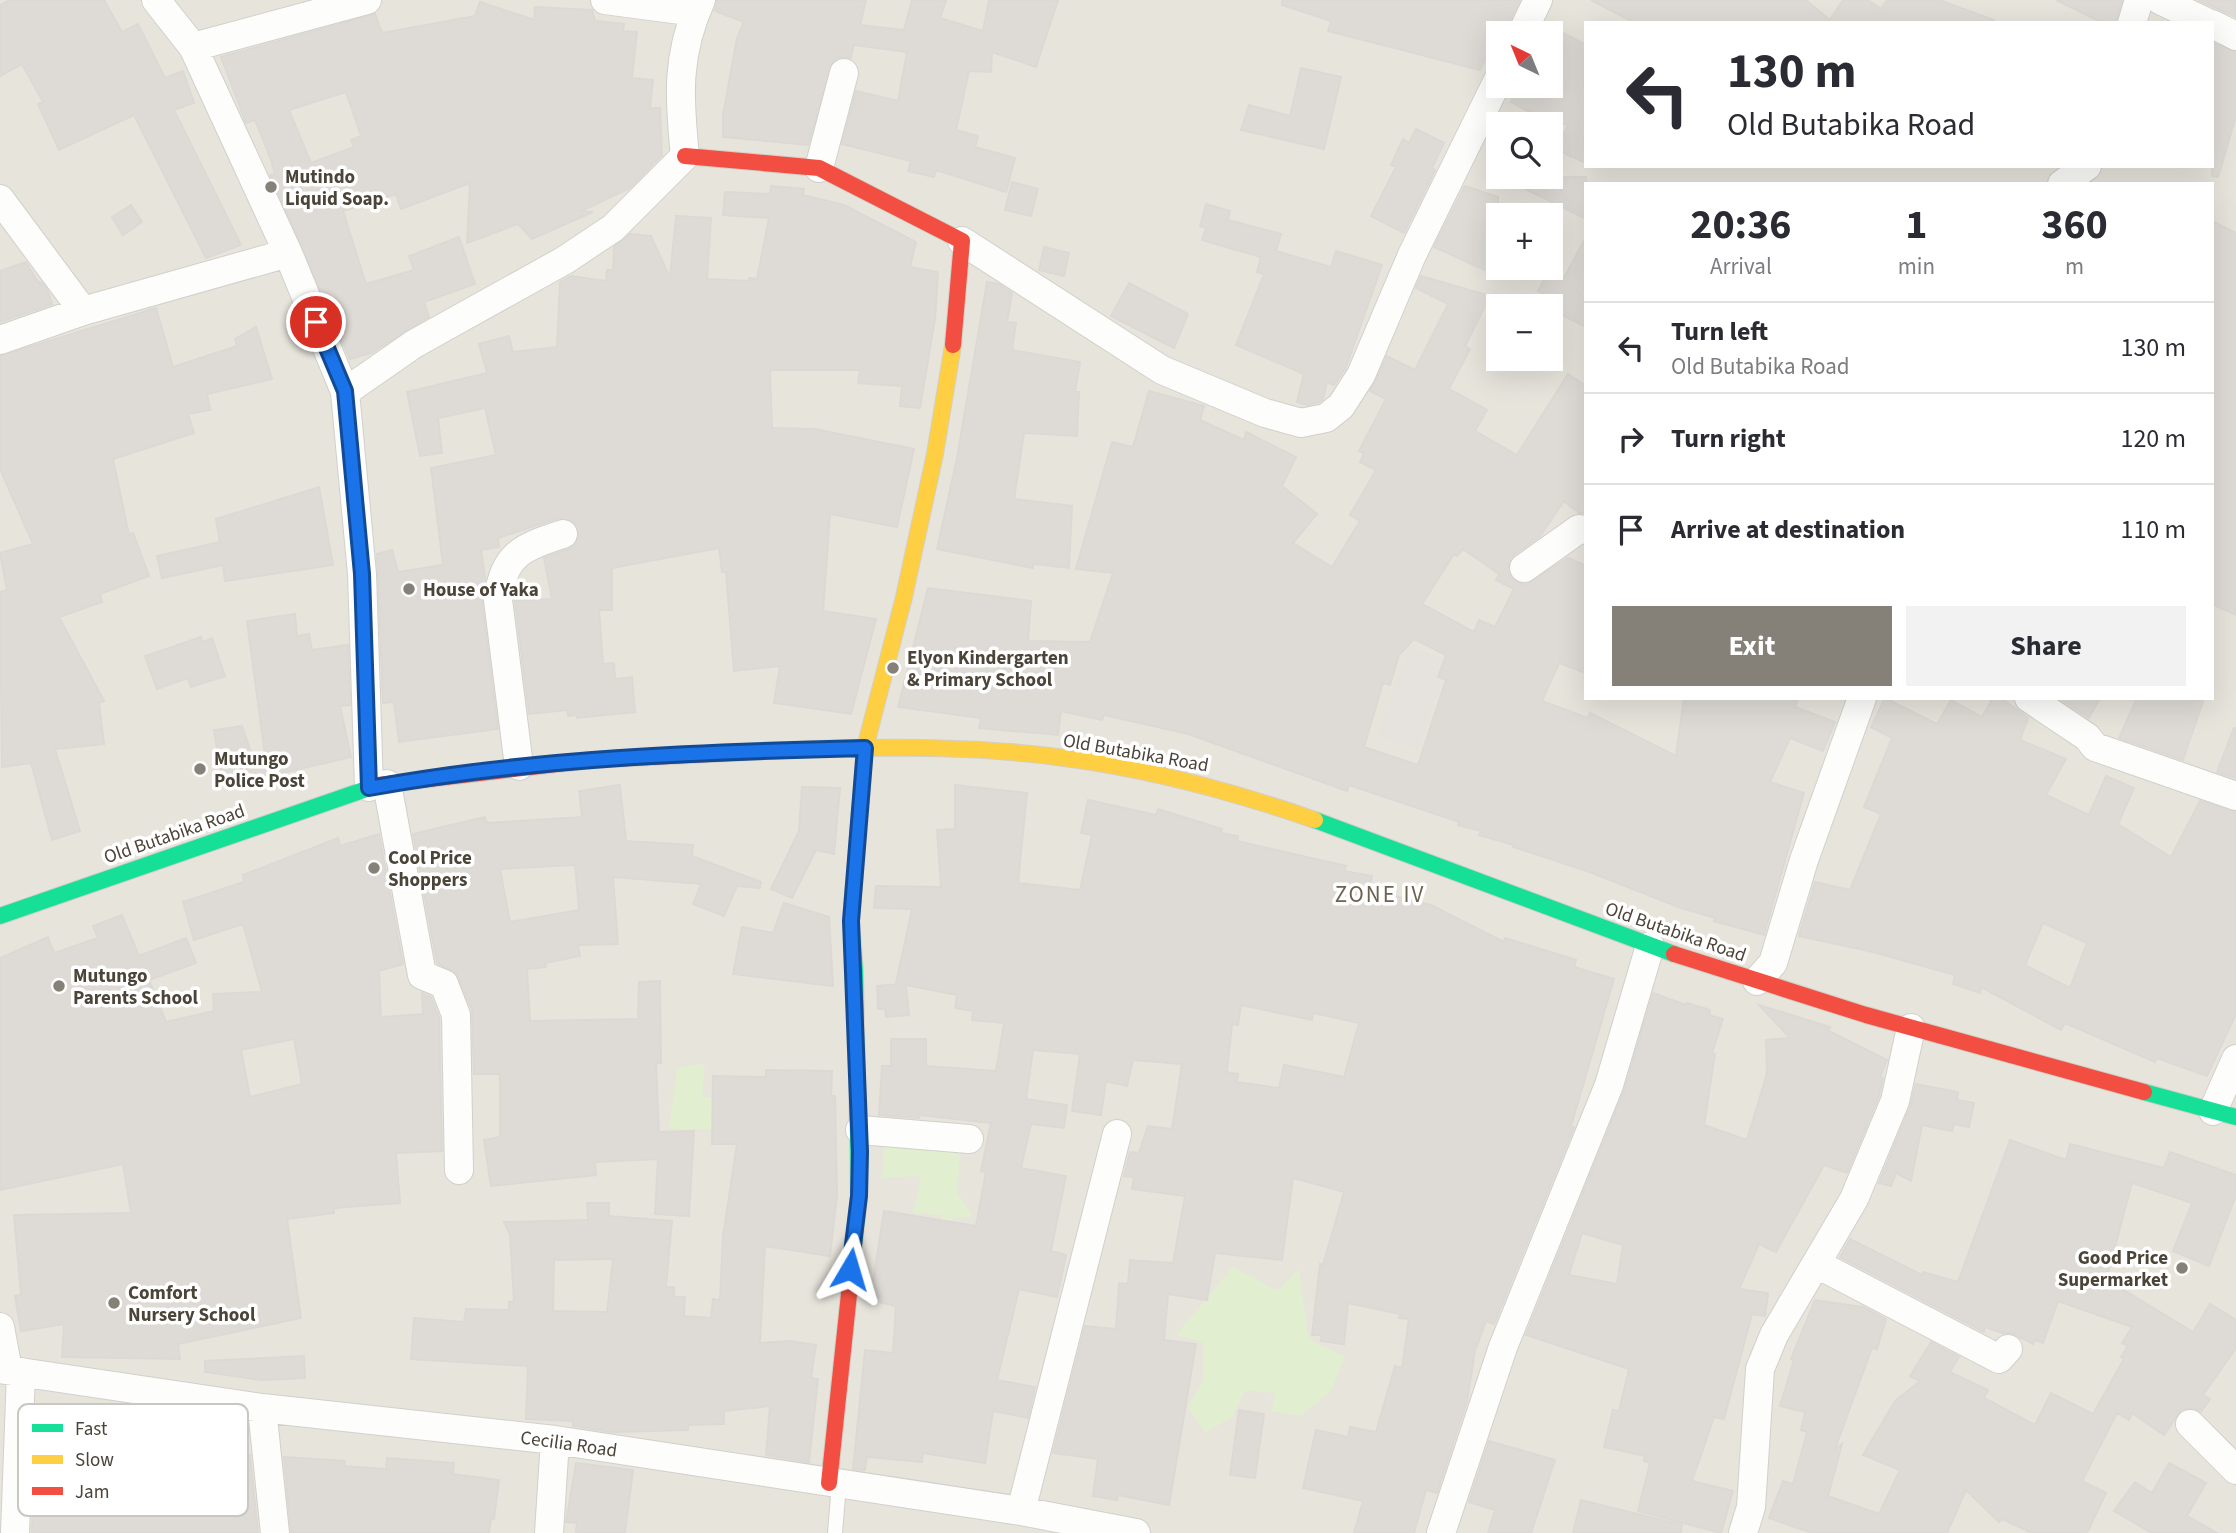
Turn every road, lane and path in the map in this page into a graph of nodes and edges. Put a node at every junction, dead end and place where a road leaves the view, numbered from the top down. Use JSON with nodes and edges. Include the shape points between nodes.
{"nodes":[{"id":1,"x":156,"y":0,"type":"edge"},
{"id":2,"x":367,"y":0,"type":"edge"},
{"id":3,"x":605,"y":0,"type":"edge"},
{"id":4,"x":1538,"y":0,"type":"edge"},
{"id":5,"x":2139,"y":0,"type":"edge"},
{"id":6,"x":2161,"y":0,"type":"edge"},
{"id":7,"x":698,"y":6,"type":"edge"},
{"id":8,"x":1527,"y":21,"type":"edge"},
{"id":9,"x":2133,"y":21,"type":"edge"},
{"id":10,"x":2204,"y":21,"type":"edge"},
{"id":11,"x":2214,"y":26,"type":"edge"},
{"id":12,"x":2236,"y":36,"type":"edge"},
{"id":13,"x":193,"y":47,"type":"junction"},
{"id":14,"x":844,"y":73,"type":"dead end"},
{"id":15,"x":1489,"y":98,"type":"edge"},
{"id":16,"x":685,"y":156,"type":"junction"},
{"id":17,"x":2084,"y":168,"type":"edge"},
{"id":18,"x":819,"y":169,"type":"junction"},
{"id":19,"x":2065,"y":182,"type":"edge"},
{"id":20,"x":0,"y":199,"type":"edge"},
{"id":21,"x":962,"y":241,"type":"junction"},
{"id":22,"x":288,"y":253,"type":"junction"},
{"id":23,"x":82,"y":311,"type":"junction"},
{"id":24,"x":0,"y":341,"type":"edge"},
{"id":25,"x":345,"y":391,"type":"junction"},
{"id":26,"x":1584,"y":530,"type":"edge"},
{"id":27,"x":563,"y":534,"type":"dead end"},
{"id":28,"x":1524,"y":568,"type":"dead end"},
{"id":29,"x":1861,"y":700,"type":"edge"},
{"id":30,"x":2039,"y":701,"type":"edge"},
{"id":31,"x":865,"y":748,"type":"junction"},
{"id":32,"x":519,"y":766,"type":"junction"},
{"id":33,"x":378,"y":786,"type":"junction"},
{"id":34,"x":2236,"y":796,"type":"edge"},
{"id":35,"x":0,"y":916,"type":"edge"},
{"id":36,"x":1650,"y":946,"type":"junction"},
{"id":37,"x":1757,"y":981,"type":"junction"},
{"id":38,"x":1911,"y":1028,"type":"junction"},
{"id":39,"x":2236,"y":1059,"type":"edge"},
{"id":40,"x":2224,"y":1114,"type":"edge"},
{"id":41,"x":860,"y":1130,"type":"junction"},
{"id":42,"x":1117,"y":1134,"type":"dead end"},
{"id":43,"x":969,"y":1139,"type":"dead end"},
{"id":44,"x":459,"y":1170,"type":"dead end"},
{"id":45,"x":1817,"y":1264,"type":"junction"},
{"id":46,"x":0,"y":1327,"type":"edge"},
{"id":47,"x":2007,"y":1349,"type":"dead end"},
{"id":48,"x":10,"y":1370,"type":"edge"},
{"id":49,"x":235,"y":1404,"type":"edge"},
{"id":50,"x":248,"y":1406,"type":"edge"},
{"id":51,"x":262,"y":1408,"type":"junction"},
{"id":52,"x":2190,"y":1424,"type":"dead end"},
{"id":53,"x":555,"y":1440,"type":"junction"},
{"id":54,"x":2236,"y":1470,"type":"edge"},
{"id":55,"x":834,"y":1484,"type":"junction"},
{"id":56,"x":1021,"y":1511,"type":"junction"},
{"id":57,"x":15,"y":1533,"type":"edge"},
{"id":58,"x":275,"y":1533,"type":"edge"},
{"id":59,"x":549,"y":1533,"type":"edge"},
{"id":60,"x":835,"y":1533,"type":"edge"},
{"id":61,"x":1136,"y":1533,"type":"edge"},
{"id":62,"x":1441,"y":1533,"type":"edge"},
{"id":63,"x":1743,"y":1533,"type":"edge"}],
"edges":[{"from":1,"to":13,"type":"street"},
{"from":2,"to":13,"type":"street"},
{"from":3,"to":7,"type":"street"},
{"from":4,"to":8,"type":"street"},
{"from":5,"to":9,"type":"street"},
{"from":6,"to":10,"type":"street"},
{"from":7,"to":16,"type":"street","via":[[681,61],[679,98]]},
{"from":11,"to":12,"type":"street"},
{"from":13,"to":22,"type":"street"},
{"from":14,"to":18,"type":"street"},
{"from":15,"to":21,"type":"street","via":[[1412,255],[1361,375],[1326,418],[1301,423],[1162,370]]},
{"from":16,"to":18,"type":"main road"},
{"from":16,"to":25,"type":"street","via":[[614,228],[414,344]]},
{"from":17,"to":19,"type":"street"},
{"from":18,"to":21,"type":"main road"},
{"from":20,"to":23,"type":"street"},
{"from":21,"to":31,"type":"main road","via":[[957,321],[935,454]]},
{"from":22,"to":23,"type":"street"},
{"from":22,"to":25,"type":"street"},
{"from":23,"to":24,"type":"street"},
{"from":25,"to":33,"type":"street"},
{"from":26,"to":28,"type":"street"},
{"from":27,"to":32,"type":"street","via":[[530,545],[509,561],[500,576],[498,600]]},
{"from":29,"to":37,"type":"street","via":[[1773,963]]},
{"from":30,"to":34,"type":"street","via":[[2095,747]]},
{"from":31,"to":32,"type":"main road","name":"Old Butabika Road","via":[[604,757]]},
{"from":31,"to":36,"type":"main road","name":"Old Butabika Road","via":[[1007,753],[1091,762],[1209,786],[1317,821]]},
{"from":31,"to":41,"type":"main road","via":[[851,921]]},
{"from":32,"to":33,"type":"main road","name":"Old Butabika Road"},
{"from":33,"to":35,"type":"main road","name":"Old Butabika Road"},
{"from":33,"to":44,"type":"street","via":[[422,975],[444,984],[456,1015]]},
{"from":36,"to":37,"type":"main road","name":"Old Butabika Road"},
{"from":36,"to":62,"type":"street","via":[[1609,1085],[1503,1347]]},
{"from":37,"to":38,"type":"main road","name":"Old Butabika Road"},
{"from":38,"to":40,"type":"main road","name":"Old Butabika Road"},
{"from":38,"to":45,"type":"street","via":[[1895,1101],[1854,1199]]},
{"from":39,"to":40,"type":"street"},
{"from":41,"to":43,"type":"street"},
{"from":41,"to":55,"type":"main road","via":[[859,1196]]},
{"from":42,"to":56,"type":"street"},
{"from":45,"to":47,"type":"street","via":[[1999,1359]]},
{"from":45,"to":63,"type":"street","via":[[1774,1335],[1760,1369],[1751,1507]]},
{"from":46,"to":48,"type":"street"},
{"from":48,"to":49,"type":"street","name":"Cecilia Road"},
{"from":48,"to":57,"type":"street"},
{"from":50,"to":51,"type":"street","name":"Cecilia Road"},
{"from":51,"to":53,"type":"street","name":"Cecilia Road"},
{"from":51,"to":58,"type":"street"},
{"from":52,"to":54,"type":"street"},
{"from":53,"to":55,"type":"street","name":"Cecilia Road"},
{"from":53,"to":59,"type":"street"},
{"from":55,"to":56,"type":"street","name":"Cecilia Road"},
{"from":55,"to":60,"type":"lane"},
{"from":56,"to":61,"type":"street","name":"Cecilia Road"}]}
